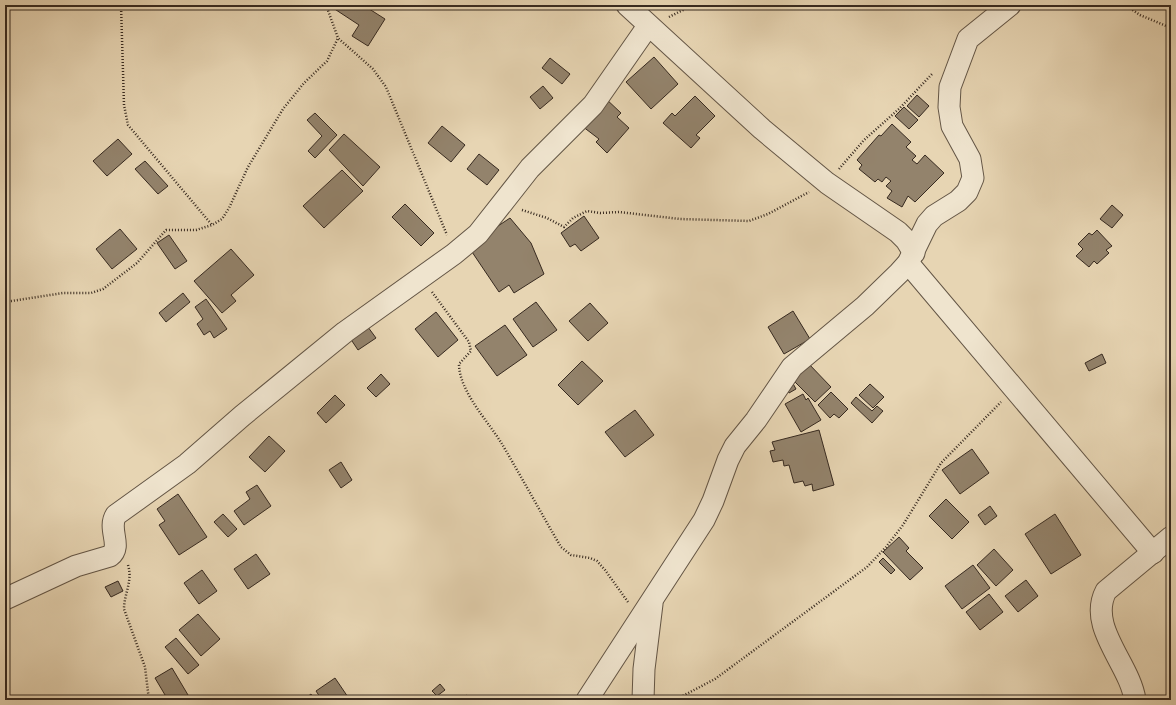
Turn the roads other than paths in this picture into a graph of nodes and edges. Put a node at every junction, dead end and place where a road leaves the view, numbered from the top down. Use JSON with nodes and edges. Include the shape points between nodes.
{"nodes":[{"id":1,"x":627,"y":5,"type":"edge"},
{"id":2,"x":1010,"y":5,"type":"edge"},
{"id":3,"x":648,"y":26,"type":"junction"},
{"id":4,"x":911,"y":258,"type":"junction"},
{"id":5,"x":1171,"y":537,"type":"edge"},
{"id":6,"x":1153,"y":553,"type":"junction"},
{"id":7,"x":653,"y":597,"type":"junction"},
{"id":8,"x":5,"y":599,"type":"edge"},
{"id":9,"x":587,"y":700,"type":"edge"},
{"id":10,"x":643,"y":700,"type":"edge"},
{"id":11,"x":1135,"y":700,"type":"edge"}],
"edges":[{"from":1,"to":3,"type":"street"},
{"from":2,"to":4,"type":"street","via":[[968,39],[950,87],[949,107],[952,126],[970,159],[973,178],[967,192],[927,224]]},
{"from":3,"to":4,"type":"street","via":[[827,183],[898,232],[906,240]]},
{"from":3,"to":8,"type":"street","via":[[593,105],[530,168],[478,234],[345,332],[187,464],[116,515],[112,524],[116,549],[110,556],[76,566]]},
{"from":4,"to":6,"type":"street","via":[[1014,389]]},
{"from":4,"to":7,"type":"street","via":[[864,306],[792,367],[735,446],[704,520]]},
{"from":5,"to":6,"type":"street"},
{"from":6,"to":11,"type":"street","via":[[1106,592],[1101,601],[1101,623],[1129,679]]},
{"from":7,"to":9,"type":"street"},
{"from":7,"to":10,"type":"street"}]}
